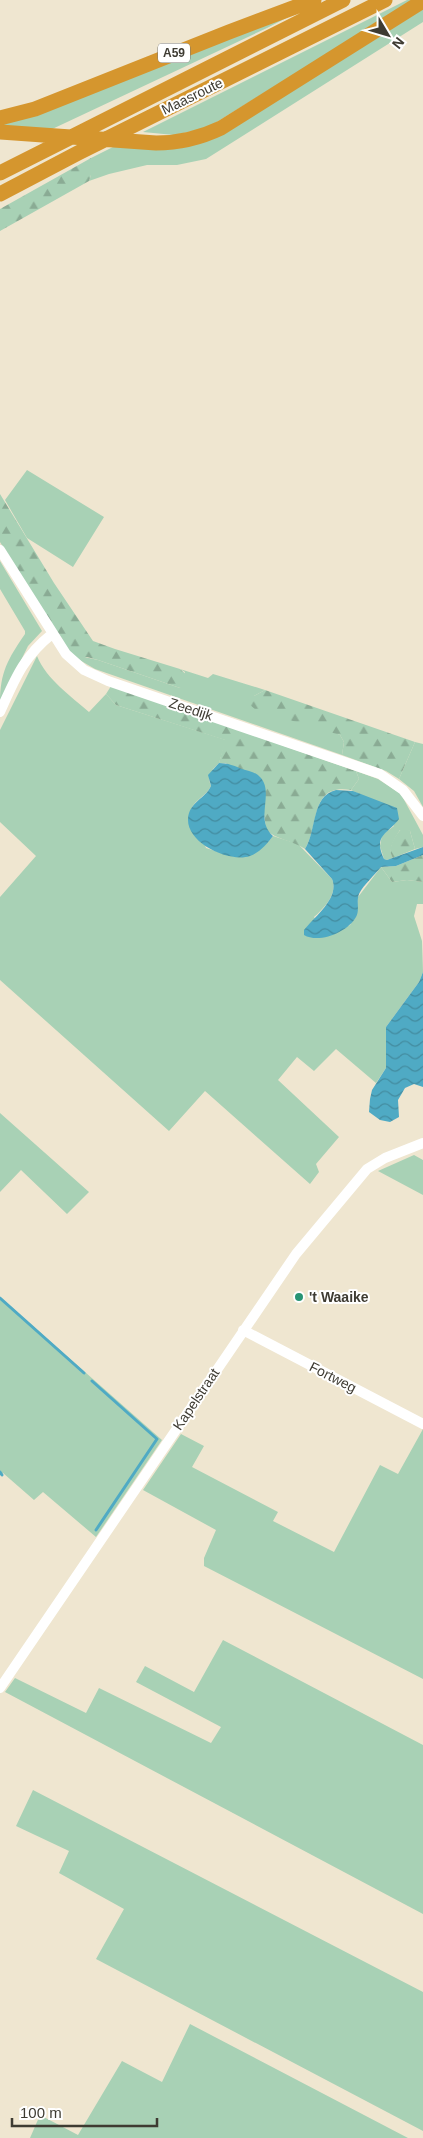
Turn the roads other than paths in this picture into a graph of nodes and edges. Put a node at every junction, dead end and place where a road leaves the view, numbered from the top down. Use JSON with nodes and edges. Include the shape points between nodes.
{"nodes":[{"id":1,"x":314,"y":0,"type":"edge"},
{"id":2,"x":343,"y":0,"type":"edge"},
{"id":3,"x":385,"y":0,"type":"edge"},
{"id":4,"x":423,"y":1,"type":"edge"},
{"id":5,"x":0,"y":118,"type":"edge"},
{"id":6,"x":0,"y":132,"type":"edge"},
{"id":7,"x":0,"y":173,"type":"edge"},
{"id":8,"x":0,"y":194,"type":"edge"},
{"id":9,"x":0,"y":550,"type":"edge"},
{"id":10,"x":52,"y":634,"type":"junction"},
{"id":11,"x":0,"y":712,"type":"edge"},
{"id":12,"x":423,"y":816,"type":"edge"},
{"id":13,"x":423,"y":1143,"type":"edge"},
{"id":14,"x":243,"y":1330,"type":"junction"},
{"id":15,"x":423,"y":1424,"type":"edge"},
{"id":16,"x":0,"y":1688,"type":"edge"}],
"edges":[{"from":1,"to":5,"type":"highway","number":"A59","via":[[36,109]]},
{"from":2,"to":7,"type":"highway","name":"Maasroute","number":"A59"},
{"from":3,"to":8,"type":"highway","name":"Maasroute"},
{"from":4,"to":6,"type":"highway","via":[[221,128],[199,138],[156,143]]},
{"from":9,"to":10,"type":"street","name":"Zeedijk"},
{"from":10,"to":11,"type":"street","via":[[24,662]]},
{"from":10,"to":12,"type":"street","name":"Zeedijk","via":[[74,663],[98,678],[380,774],[403,790]]},
{"from":13,"to":14,"type":"street","name":"Kapelstraat","via":[[366,1169],[291,1261]]},
{"from":14,"to":15,"type":"street","name":"Fortweg"},
{"from":14,"to":16,"type":"street","name":"Kapelstraat"}]}
